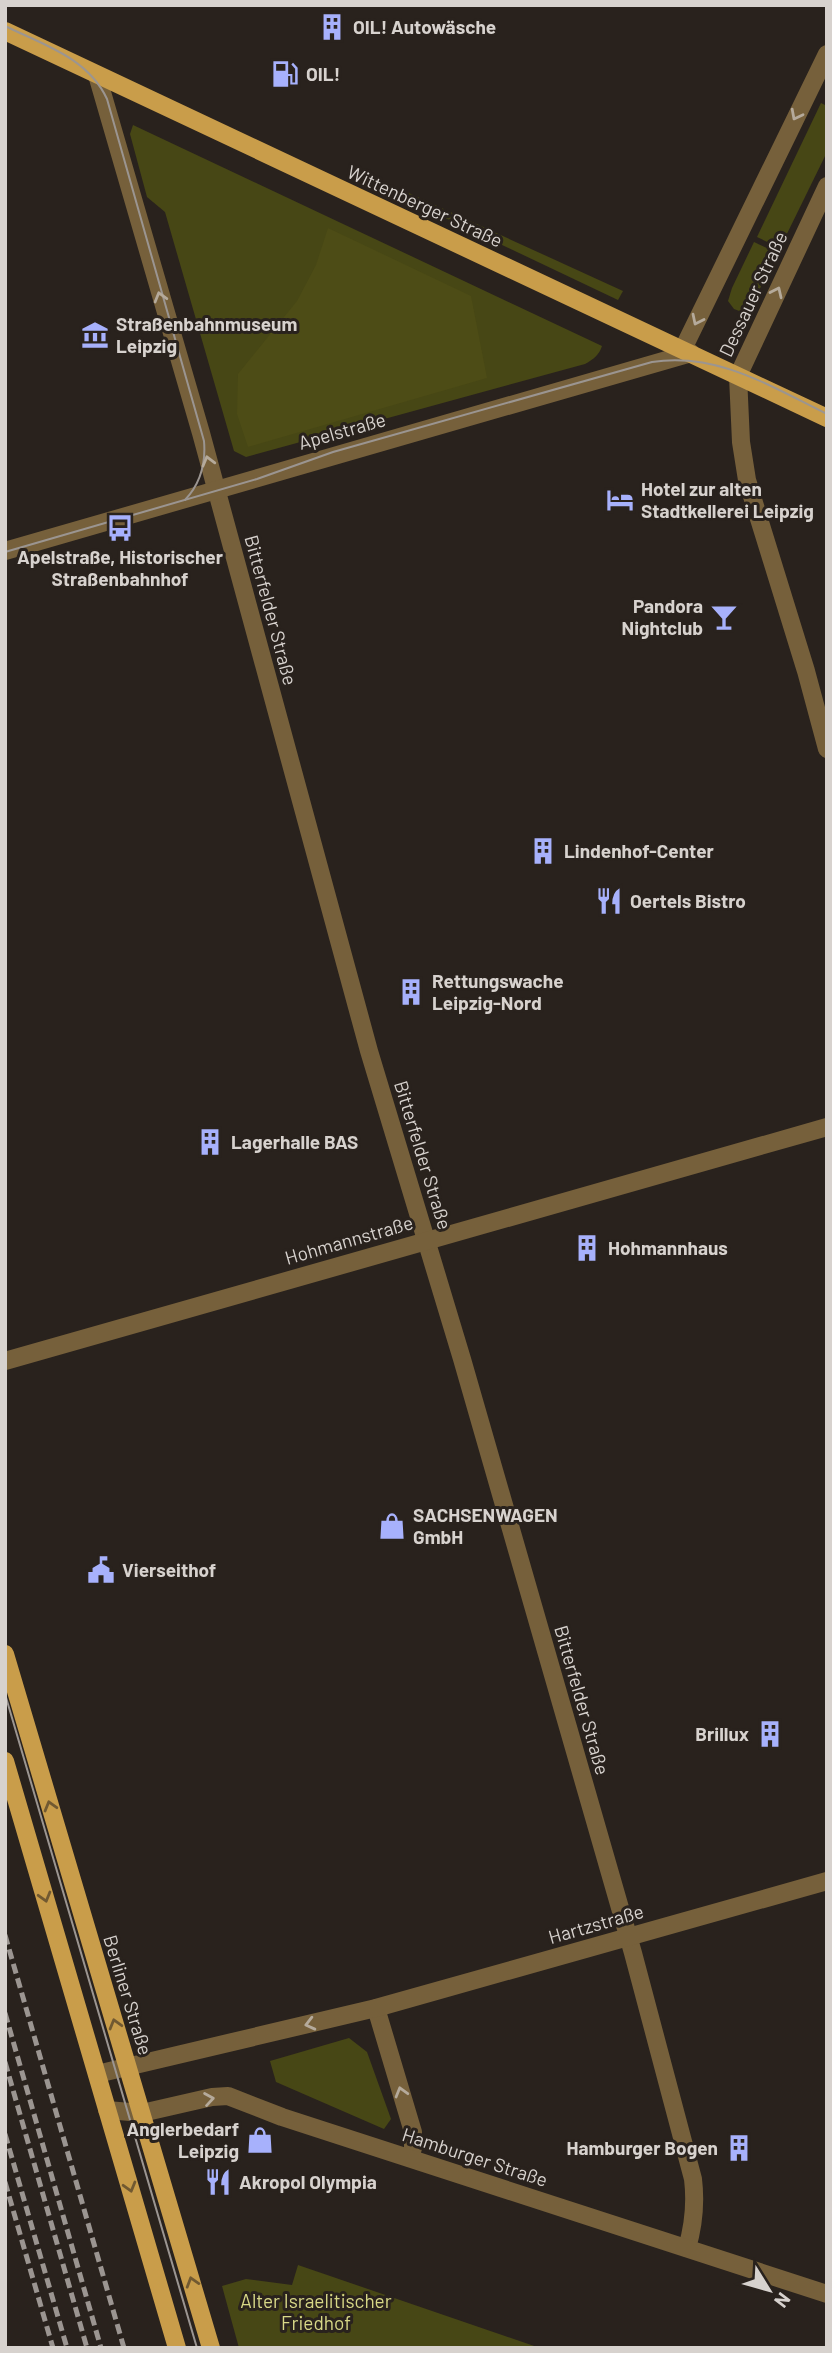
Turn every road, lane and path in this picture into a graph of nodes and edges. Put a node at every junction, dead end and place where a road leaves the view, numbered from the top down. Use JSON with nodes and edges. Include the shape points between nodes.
{"nodes":[{"id":1,"x":5,"y":31,"type":"edge"},
{"id":2,"x":827,"y":54,"type":"edge"},
{"id":3,"x":97,"y":75,"type":"junction"},
{"id":4,"x":827,"y":186,"type":"edge"},
{"id":5,"x":687,"y":351,"type":"junction"},
{"id":6,"x":738,"y":376,"type":"junction"},
{"id":7,"x":827,"y":418,"type":"edge"},
{"id":8,"x":216,"y":489,"type":"junction"},
{"id":9,"x":5,"y":551,"type":"edge"},
{"id":10,"x":827,"y":749,"type":"edge"},
{"id":11,"x":827,"y":1127,"type":"edge"},
{"id":12,"x":428,"y":1240,"type":"junction"},
{"id":13,"x":5,"y":1361,"type":"edge"},
{"id":14,"x":5,"y":1654,"type":"edge"},
{"id":15,"x":5,"y":1761,"type":"edge"},
{"id":16,"x":827,"y":1881,"type":"edge"},
{"id":17,"x":628,"y":1937,"type":"junction"},
{"id":18,"x":376,"y":2007,"type":"junction"},
{"id":19,"x":128,"y":2068,"type":"junction"},
{"id":20,"x":97,"y":2074,"type":"junction"},
{"id":21,"x":107,"y":2110,"type":"junction"},
{"id":22,"x":142,"y":2113,"type":"junction"},
{"id":23,"x":410,"y":2158,"type":"junction"},
{"id":24,"x":687,"y":2248,"type":"junction"},
{"id":25,"x":827,"y":2294,"type":"edge"},
{"id":26,"x":177,"y":2348,"type":"edge"},
{"id":27,"x":211,"y":2348,"type":"edge"}],
"edges":[{"from":1,"to":3,"type":"main road","name":"Wittenberger Straße"},
{"from":2,"to":5,"type":"street","name":"Dessauer Straße","one_way":true},
{"from":3,"to":5,"type":"main road","name":"Wittenberger Straße"},
{"from":8,"to":3,"type":"street","name":"Bitterfelder Straße","one_way":true},
{"from":6,"to":4,"type":"street","name":"Dessauer Straße","one_way":true},
{"from":5,"to":6,"type":"main road","name":"Wittenberger Straße"},
{"from":5,"to":8,"type":"street","name":"Apelstraße"},
{"from":6,"to":7,"type":"main road","name":"Wittenberger Straße"},
{"from":6,"to":10,"type":"street","name":"Dessauer Straße","via":[[747,480]]},
{"from":8,"to":9,"type":"street","name":"Apelstraße"},
{"from":8,"to":12,"type":"street","name":"Bitterfelder Straße","via":[[334,928]]},
{"from":11,"to":12,"type":"street","name":"Hohmannstraße"},
{"from":12,"to":13,"type":"street","name":"Hohmannstraße"},
{"from":12,"to":17,"type":"street","name":"Bitterfelder Straße"},
{"from":19,"to":14,"type":"main road","name":"Berliner Straße","one_way":true},
{"from":15,"to":20,"type":"main road","one_way":true},
{"from":16,"to":17,"type":"street","name":"Hartzstraße"},
{"from":17,"to":18,"type":"street","name":"Hartzstraße"},
{"from":17,"to":24,"type":"street","name":"Bitterfelder Straße","via":[[693,2179],[696,2202]]},
{"from":18,"to":19,"type":"street","name":"Hartzstraße","one_way":true},
{"from":23,"to":18,"type":"street","one_way":true,"via":[[413,2132]]},
{"from":19,"to":20,"type":"street","name":"Hartzstraße"},
{"from":19,"to":22,"type":"main road","name":"Berliner Straße"},
{"from":20,"to":21,"type":"main road"},
{"from":21,"to":22,"type":"street","name":"Hamburger Straße"},
{"from":21,"to":26,"type":"main road","one_way":true},
{"from":22,"to":23,"type":"street","name":"Hamburger Straße","one_way":true,"via":[[228,2096]]},
{"from":27,"to":22,"type":"main road","name":"Berliner Straße","one_way":true},
{"from":23,"to":24,"type":"street","name":"Hamburger Straße"},
{"from":24,"to":25,"type":"street","name":"Hamburger Straße"}]}
